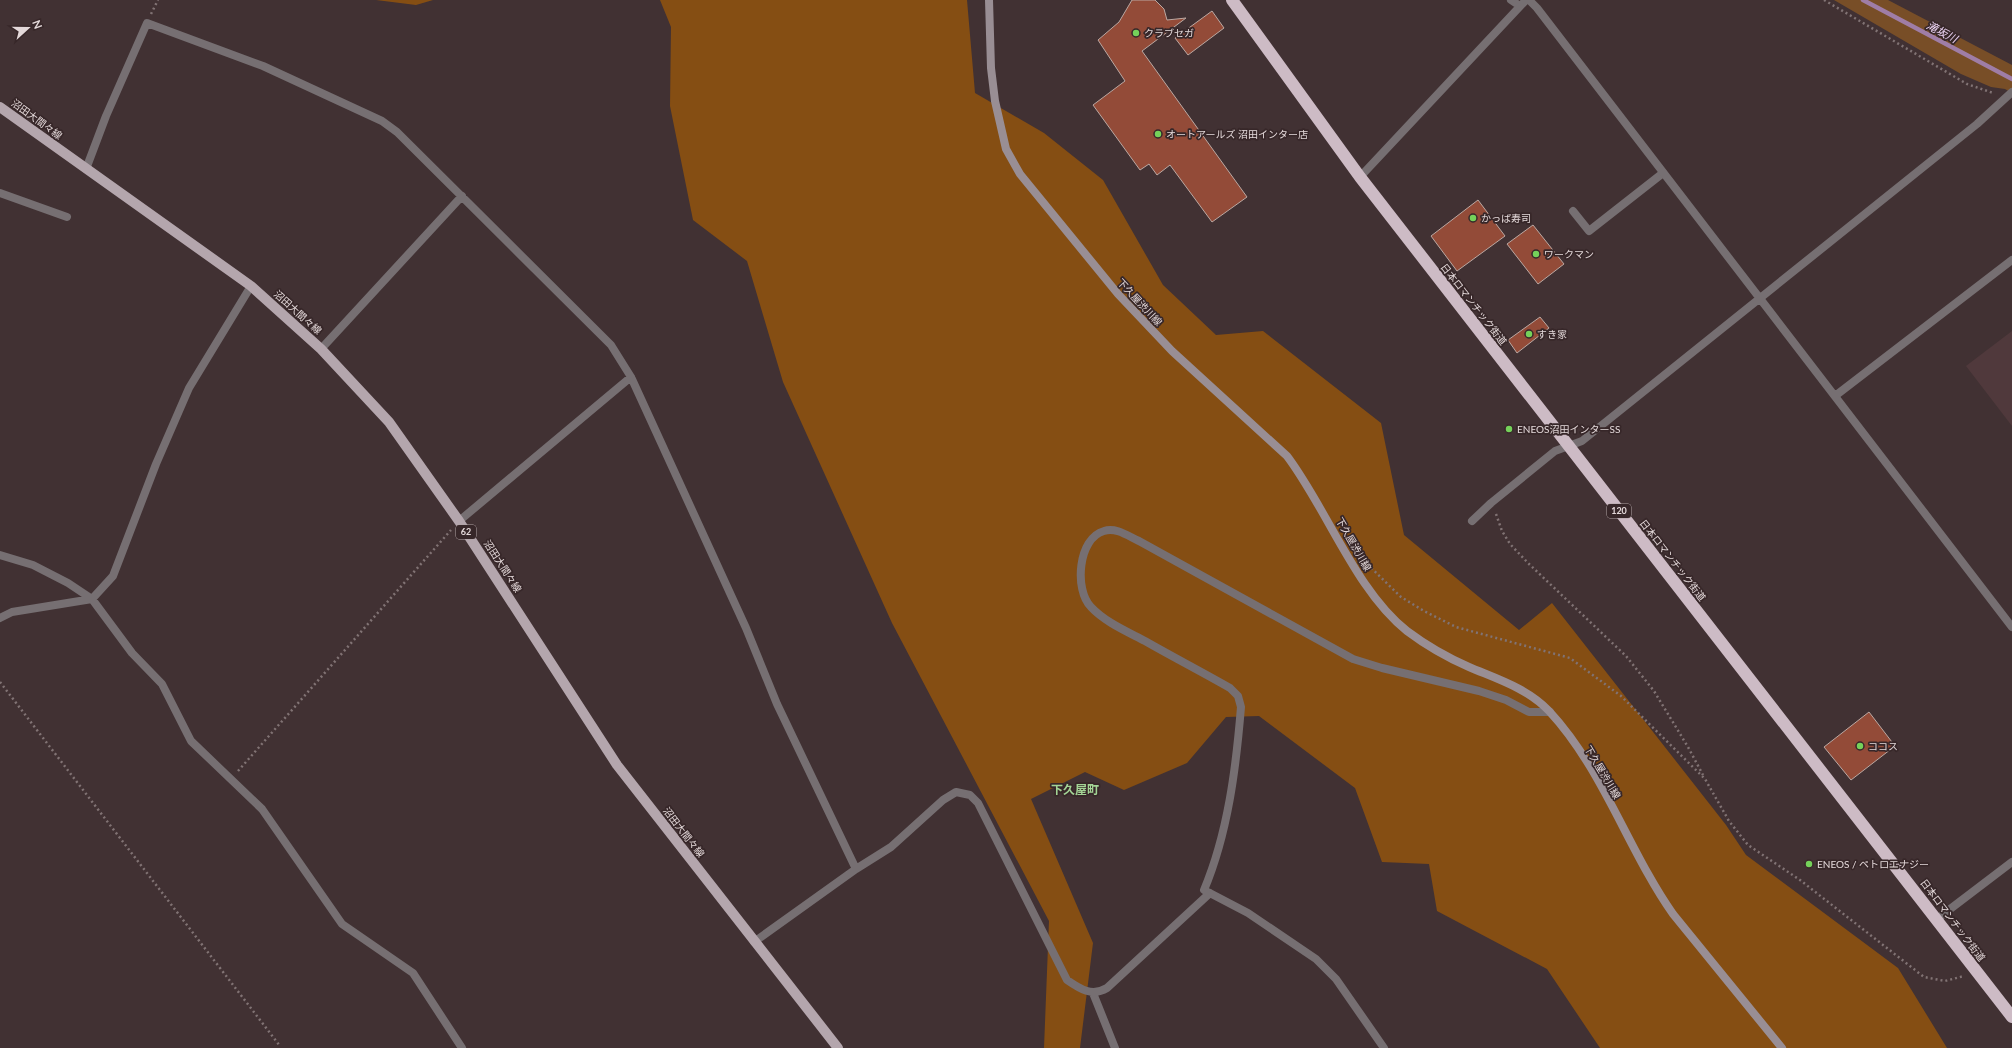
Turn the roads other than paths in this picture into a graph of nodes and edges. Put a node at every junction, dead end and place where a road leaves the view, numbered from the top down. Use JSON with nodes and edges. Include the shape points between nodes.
{"nodes":[{"id":1,"x":989,"y":0,"type":"edge"},
{"id":2,"x":1232,"y":0,"type":"edge"},
{"id":3,"x":1511,"y":0,"type":"edge"},
{"id":4,"x":1527,"y":0,"type":"edge"},
{"id":5,"x":1520,"y":6,"type":"junction"},
{"id":6,"x":2009,"y":95,"type":"edge"},
{"id":7,"x":0,"y":107,"type":"edge"},
{"id":8,"x":86,"y":169,"type":"junction"},
{"id":9,"x":1663,"y":172,"type":"junction"},
{"id":10,"x":1360,"y":177,"type":"junction"},
{"id":11,"x":0,"y":193,"type":"edge"},
{"id":12,"x":462,"y":196,"type":"junction"},
{"id":13,"x":1572,"y":211,"type":"dead end"},
{"id":14,"x":67,"y":217,"type":"dead end"},
{"id":15,"x":2012,"y":260,"type":"edge"},
{"id":16,"x":251,"y":286,"type":"junction"},
{"id":17,"x":1760,"y":299,"type":"junction"},
{"id":18,"x":321,"y":349,"type":"junction"},
{"id":19,"x":631,"y":377,"type":"junction"},
{"id":20,"x":1835,"y":396,"type":"junction"},
{"id":21,"x":1570,"y":447,"type":"junction"},
{"id":22,"x":459,"y":521,"type":"junction"},
{"id":23,"x":1472,"y":521,"type":"dead end"},
{"id":24,"x":0,"y":555,"type":"edge"},
{"id":25,"x":92,"y":599,"type":"junction"},
{"id":26,"x":0,"y":618,"type":"edge"},
{"id":27,"x":2012,"y":627,"type":"edge"},
{"id":28,"x":1550,"y":712,"type":"junction"},
{"id":29,"x":2012,"y":862,"type":"edge"},
{"id":30,"x":856,"y":868,"type":"junction"},
{"id":31,"x":1210,"y":893,"type":"junction"},
{"id":32,"x":1937,"y":919,"type":"junction"},
{"id":33,"x":754,"y":942,"type":"junction"},
{"id":34,"x":1094,"y":993,"type":"junction"},
{"id":35,"x":2012,"y":1017,"type":"edge"},
{"id":36,"x":462,"y":1048,"type":"edge"},
{"id":37,"x":838,"y":1048,"type":"edge"},
{"id":38,"x":1115,"y":1048,"type":"edge"},
{"id":39,"x":1384,"y":1048,"type":"edge"},
{"id":40,"x":1782,"y":1048,"type":"edge"}],
"edges":[{"from":1,"to":28,"type":"main road","name":"下久屋渋川線","via":[[991,68],[995,101],[1006,149],[1020,174],[1079,248],[1172,351],[1288,456],[1374,596],[1406,630],[1434,650],[1533,696]]},
{"from":2,"to":10,"type":"highway","name":"日本ロマンチック街道","number":"120"},
{"from":3,"to":5,"type":"street"},
{"from":4,"to":5,"type":"street"},
{"from":4,"to":9,"type":"street","via":[[1537,8]]},
{"from":5,"to":10,"type":"street"},
{"from":6,"to":17,"type":"street","via":[[1977,124]]},
{"from":7,"to":8,"type":"main road","name":"沼田大間々線","number":"62"},
{"from":8,"to":12,"type":"street","via":[[147,23],[263,66],[382,121],[397,132]]},
{"from":8,"to":16,"type":"main road","name":"沼田大間々線","number":"62"},
{"from":9,"to":13,"type":"street","via":[[1589,231]]},
{"from":9,"to":17,"type":"street"},
{"from":10,"to":21,"type":"highway","name":"日本ロマンチック街道","number":"120"},
{"from":11,"to":14,"type":"street"},
{"from":12,"to":18,"type":"street"},
{"from":12,"to":19,"type":"street","via":[[611,345]]},
{"from":15,"to":20,"type":"street"},
{"from":16,"to":18,"type":"main road","name":"沼田大間々線","number":"62"},
{"from":16,"to":25,"type":"street","via":[[188,388],[113,576]]},
{"from":17,"to":20,"type":"street"},
{"from":17,"to":21,"type":"street","via":[[1582,442]]},
{"from":18,"to":22,"type":"main road","name":"沼田大間々線","number":"62","via":[[389,422]]},
{"from":19,"to":22,"type":"street"},
{"from":19,"to":30,"type":"street","via":[[746,628],[777,704]]},
{"from":20,"to":27,"type":"street"},
{"from":21,"to":23,"type":"street","via":[[1555,451],[1490,503]]},
{"from":21,"to":32,"type":"highway","name":"日本ロマンチック街道","number":"120"},
{"from":22,"to":33,"type":"main road","name":"沼田大間々線","number":"62","via":[[617,765]]},
{"from":24,"to":25,"type":"street","via":[[33,565],[68,582]]},
{"from":25,"to":26,"type":"street","via":[[12,612]]},
{"from":25,"to":36,"type":"street","via":[[132,653],[162,684],[192,741],[262,809],[342,924],[413,973]]},
{"from":28,"to":31,"type":"street","via":[[1529,712],[1479,690],[1354,659],[1138,541],[1116,530],[1104,531],[1094,537],[1087,546],[1082,562],[1082,595],[1090,607],[1110,622],[1230,688],[1238,696],[1241,707],[1232,788],[1216,861],[1204,890]]},
{"from":28,"to":40,"type":"main road","name":"下久屋渋川線","via":[[1588,762],[1665,903]]},
{"from":29,"to":32,"type":"street"},
{"from":30,"to":33,"type":"street"},
{"from":30,"to":34,"type":"street","via":[[891,847],[943,800],[956,792],[970,795],[978,803],[1067,980],[1082,990]]},
{"from":31,"to":34,"type":"street","via":[[1107,988]]},
{"from":31,"to":39,"type":"street","via":[[1248,913],[1316,959],[1336,979]]},
{"from":32,"to":35,"type":"highway","name":"日本ロマンチック街道","number":"120"},
{"from":33,"to":37,"type":"main road","name":"沼田大間々線","number":"62"},
{"from":34,"to":38,"type":"street"}]}
